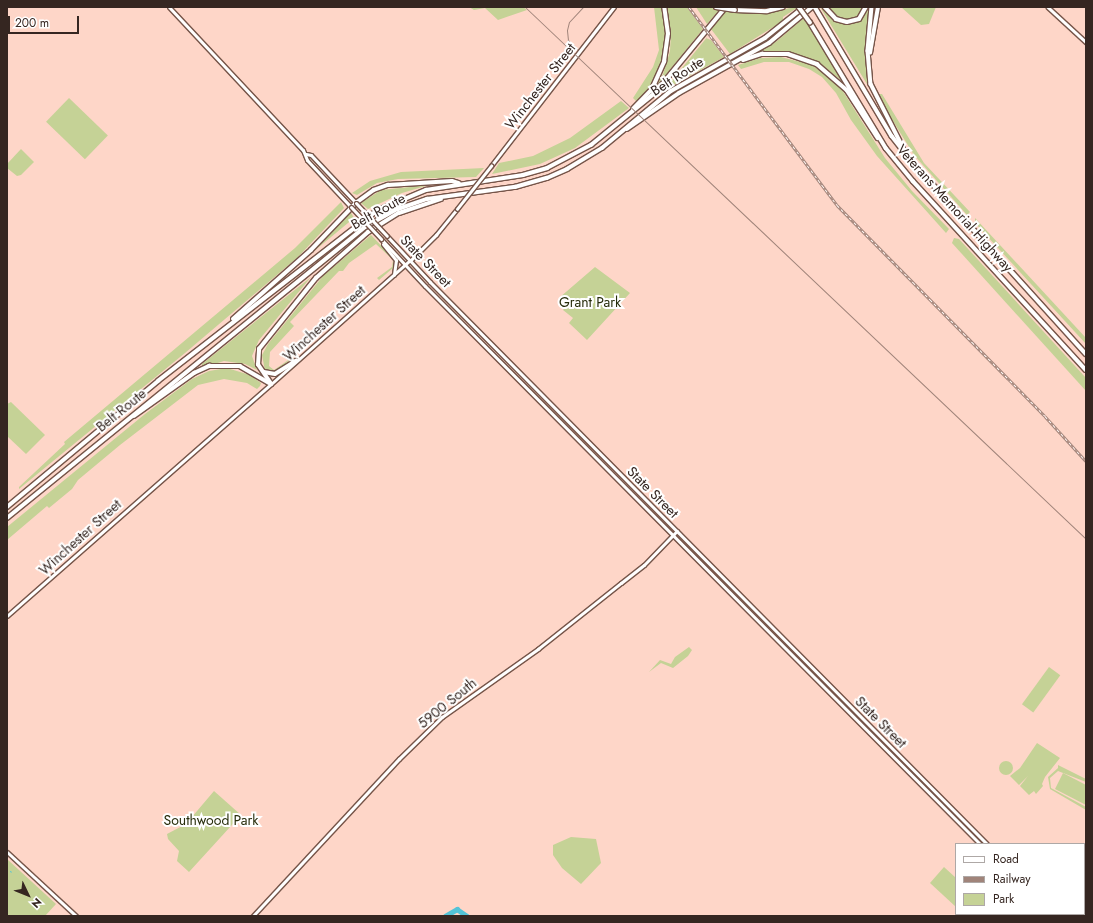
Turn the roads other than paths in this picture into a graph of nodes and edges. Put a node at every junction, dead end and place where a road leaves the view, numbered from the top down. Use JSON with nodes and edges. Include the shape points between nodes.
{"nodes":[{"id":1,"x":169,"y":7,"type":"edge"},
{"id":2,"x":614,"y":7,"type":"edge"},
{"id":3,"x":664,"y":7,"type":"edge"},
{"id":4,"x":716,"y":7,"type":"edge"},
{"id":5,"x":726,"y":7,"type":"edge"},
{"id":6,"x":783,"y":7,"type":"edge"},
{"id":7,"x":799,"y":7,"type":"edge"},
{"id":8,"x":804,"y":7,"type":"edge"},
{"id":9,"x":812,"y":7,"type":"edge"},
{"id":10,"x":816,"y":7,"type":"edge"},
{"id":11,"x":825,"y":7,"type":"edge"},
{"id":12,"x":866,"y":7,"type":"edge"},
{"id":13,"x":872,"y":7,"type":"edge"},
{"id":14,"x":878,"y":7,"type":"edge"},
{"id":15,"x":1048,"y":7,"type":"edge"},
{"id":16,"x":1086,"y":42,"type":"edge"},
{"id":17,"x":869,"y":70,"type":"junction"},
{"id":18,"x":716,"y":72,"type":"junction"},
{"id":19,"x":612,"y":128,"type":"junction"},
{"id":20,"x":602,"y":148,"type":"junction"},
{"id":21,"x":886,"y":148,"type":"junction"},
{"id":22,"x":306,"y":154,"type":"junction"},
{"id":23,"x":909,"y":158,"type":"junction"},
{"id":24,"x":462,"y":184,"type":"junction"},
{"id":25,"x":453,"y":195,"type":"junction"},
{"id":26,"x":356,"y":203,"type":"junction"},
{"id":27,"x":351,"y":207,"type":"junction"},
{"id":28,"x":381,"y":239,"type":"junction"},
{"id":29,"x":409,"y":261,"type":"junction"},
{"id":30,"x":405,"y":265,"type":"junction"},
{"id":31,"x":394,"y":275,"type":"junction"},
{"id":32,"x":209,"y":341,"type":"junction"},
{"id":33,"x":1086,"y":354,"type":"edge"},
{"id":34,"x":296,"y":362,"type":"junction"},
{"id":35,"x":262,"y":370,"type":"junction"},
{"id":36,"x":1086,"y":370,"type":"edge"},
{"id":37,"x":271,"y":384,"type":"junction"},
{"id":38,"x":107,"y":436,"type":"junction"},
{"id":39,"x":7,"y":507,"type":"edge"},
{"id":40,"x":7,"y":518,"type":"edge"},
{"id":41,"x":677,"y":531,"type":"junction"},
{"id":42,"x":673,"y":535,"type":"junction"},
{"id":43,"x":7,"y":616,"type":"edge"},
{"id":44,"x":979,"y":843,"type":"edge"},
{"id":45,"x":986,"y":843,"type":"edge"},
{"id":46,"x":1086,"y":845,"type":"edge"},
{"id":47,"x":1085,"y":848,"type":"edge"},
{"id":48,"x":7,"y":852,"type":"edge"},
{"id":49,"x":1085,"y":853,"type":"edge"},
{"id":50,"x":76,"y":916,"type":"edge"},
{"id":51,"x":253,"y":916,"type":"edge"}],
"edges":[{"from":1,"to":22,"type":"main road","name":"State Street"},
{"from":2,"to":29,"type":"main road","name":"Winchester Street","bridge":true,"via":[[457,209],[436,235]]},
{"from":3,"to":19,"type":"highway","via":[[668,47],[659,75],[652,89],[640,103]]},
{"from":4,"to":6,"type":"highway","bridge":true,"via":[[767,11]]},
{"from":5,"to":19,"type":"highway","name":"Belt Route","via":[[655,93]]},
{"from":7,"to":21,"type":"highway","name":"Veterans Memorial Highway","bridge":true},
{"from":8,"to":20,"type":"highway","name":"Belt Route","via":[[765,38],[671,91]]},
{"from":9,"to":18,"type":"highway","via":[[779,36]]},
{"from":10,"to":23,"type":"highway","name":"Veterans Memorial Highway","via":[[892,136]]},
{"from":11,"to":12,"type":"highway","via":[[836,19],[847,22],[859,19]]},
{"from":13,"to":17,"type":"highway"},
{"from":14,"to":17,"type":"highway"},
{"from":15,"to":16,"type":"main road"},
{"from":17,"to":23,"type":"highway","via":[[871,84],[880,106]]},
{"from":18,"to":20,"type":"highway","via":[[662,104]]},
{"from":18,"to":21,"type":"highway","via":[[762,54],[788,54],[809,60],[839,80]]},
{"from":19,"to":24,"type":"highway","name":"Belt Route","via":[[585,148],[547,168],[523,175]]},
{"from":20,"to":25,"type":"highway","name":"Belt Route","via":[[547,178],[515,186]]},
{"from":21,"to":36,"type":"highway","name":"Veterans Memorial Highway"},
{"from":22,"to":26,"type":"main road","name":"State Street","via":[[311,155]]},
{"from":22,"to":27,"type":"main road","name":"State Street","via":[[307,160]]},
{"from":23,"to":33,"type":"highway","name":"Veterans Memorial Highway"},
{"from":24,"to":26,"type":"highway","via":[[452,181],[388,185],[379,187]]},
{"from":24,"to":32,"type":"highway","name":"Belt Route","via":[[420,192],[376,210]]},
{"from":25,"to":35,"type":"highway","via":[[399,213],[368,232],[334,259],[260,347],[257,359]]},
{"from":25,"to":38,"type":"highway","name":"Belt Route","via":[[427,199],[398,209],[365,227]]},
{"from":26,"to":27,"type":"highway"},
{"from":26,"to":29,"type":"main road","name":"State Street","bridge":true},
{"from":27,"to":28,"type":"main road","name":"State Street","bridge":true},
{"from":27,"to":32,"type":"highway","via":[[311,250]]},
{"from":28,"to":30,"type":"main road","name":"State Street"},
{"from":28,"to":31,"type":"main road","via":[[396,260]]},
{"from":29,"to":30,"type":"main road","name":"Winchester Street"},
{"from":29,"to":41,"type":"main road","name":"State Street"},
{"from":30,"to":31,"type":"main road","name":"Winchester Street"},
{"from":30,"to":42,"type":"main road","name":"State Street"},
{"from":31,"to":34,"type":"main road","name":"Winchester Street"},
{"from":32,"to":39,"type":"highway","name":"Belt Route"},
{"from":34,"to":35,"type":"highway","via":[[274,374]]},
{"from":34,"to":37,"type":"main road","name":"Winchester Street"},
{"from":35,"to":37,"type":"highway"},
{"from":37,"to":38,"type":"highway","via":[[240,366],[209,366],[194,373]]},
{"from":37,"to":43,"type":"main road","name":"Winchester Street"},
{"from":38,"to":40,"type":"highway","name":"Belt Route"},
{"from":41,"to":42,"type":"main road","name":"5900 South"},
{"from":41,"to":45,"type":"main road","name":"State Street"},
{"from":42,"to":44,"type":"main road","name":"State Street"},
{"from":42,"to":51,"type":"main road","name":"5900 South","via":[[644,565],[538,648],[465,698],[438,721]]},
{"from":46,"to":47,"type":"main road"},
{"from":47,"to":49,"type":"main road"},
{"from":48,"to":50,"type":"main road"}]}
